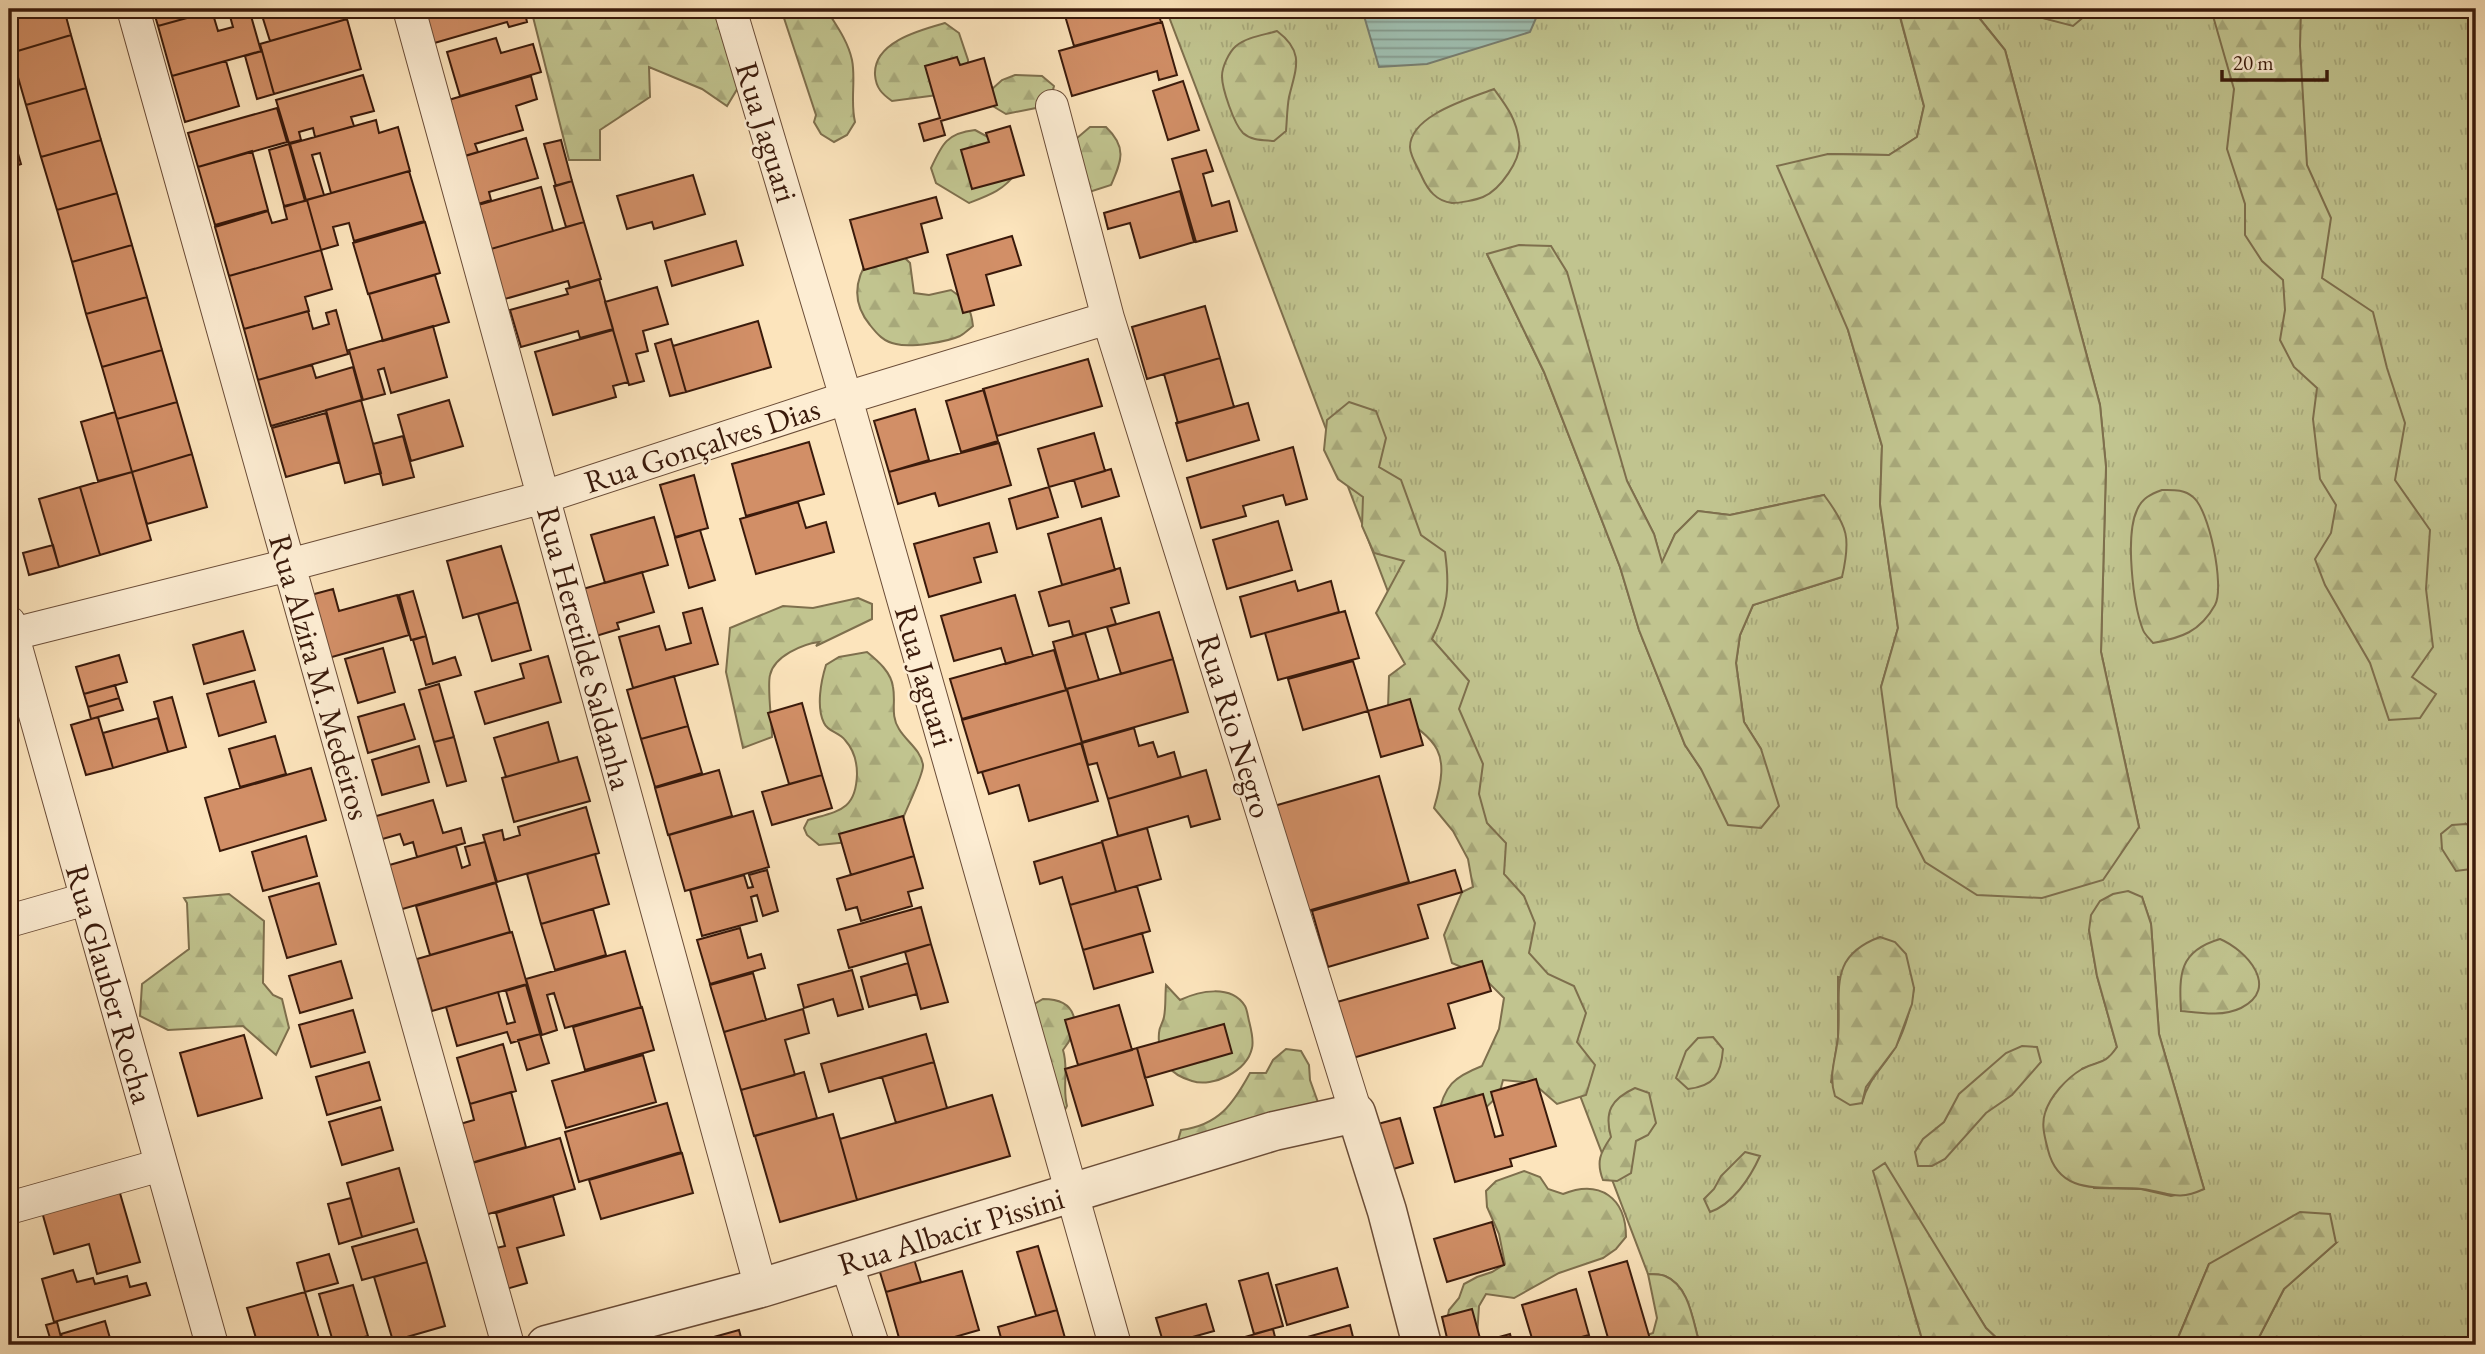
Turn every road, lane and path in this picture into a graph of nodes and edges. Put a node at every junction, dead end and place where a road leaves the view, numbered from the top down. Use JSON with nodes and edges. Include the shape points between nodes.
{"nodes":[{"id":1,"x":132,"y":9,"type":"edge"},
{"id":2,"x":410,"y":9,"type":"edge"},
{"id":3,"x":730,"y":9,"type":"edge"},
{"id":4,"x":1052,"y":106,"type":"dead end"},
{"id":5,"x":1108,"y":318,"type":"junction"},
{"id":6,"x":846,"y":398,"type":"junction"},
{"id":7,"x":544,"y":497,"type":"junction"},
{"id":8,"x":289,"y":565,"type":"junction"},
{"id":9,"x":10,"y":631,"type":"edge"},
{"id":10,"x":86,"y":899,"type":"junction"},
{"id":11,"x":9,"y":921,"type":"edge"},
{"id":12,"x":1356,"y":1114,"type":"junction"},
{"id":13,"x":161,"y":1165,"type":"junction"},
{"id":14,"x":1072,"y":1195,"type":"junction"},
{"id":15,"x":9,"y":1208,"type":"edge"},
{"id":16,"x":846,"y":1262,"type":"junction"},
{"id":17,"x":761,"y":1288,"type":"junction"},
{"id":18,"x":212,"y":1345,"type":"edge"},
{"id":19,"x":508,"y":1345,"type":"edge"},
{"id":20,"x":545,"y":1345,"type":"edge"},
{"id":21,"x":873,"y":1345,"type":"edge"},
{"id":22,"x":1115,"y":1345,"type":"edge"},
{"id":23,"x":1422,"y":1345,"type":"edge"}],
"edges":[{"from":1,"to":8,"type":"street","name":"Rua Alzira M. Medeiros"},
{"from":2,"to":7,"type":"street","name":"Rua Heretilde Saldanha"},
{"from":3,"to":6,"type":"street","name":"Rua Jaguari"},
{"from":4,"to":5,"type":"street","name":"Rua Rio Negro"},
{"from":5,"to":6,"type":"street","name":"Rua Gonçalves Dias"},
{"from":5,"to":12,"type":"street","name":"Rua Rio Negro"},
{"from":6,"to":7,"type":"street","name":"Rua Gonçalves Dias"},
{"from":6,"to":14,"type":"street","name":"Rua Jaguari"},
{"from":7,"to":8,"type":"street","name":"Rua Gonçalves Dias"},
{"from":7,"to":17,"type":"street","name":"Rua Heretilde Saldanha"},
{"from":8,"to":9,"type":"street","name":"Rua Gonçalves Dias"},
{"from":8,"to":19,"type":"street","name":"Rua Alzira M. Medeiros"},
{"from":9,"to":10,"type":"street","name":"Rua Glauber Rocha"},
{"from":10,"to":11,"type":"street"},
{"from":10,"to":13,"type":"street","name":"Rua Glauber Rocha"},
{"from":12,"to":14,"type":"street","name":"Rua Albacir Pissini","via":[[1274,1131]]},
{"from":12,"to":23,"type":"street","name":"Rua Rio Negro"},
{"from":13,"to":15,"type":"street"},
{"from":13,"to":18,"type":"street","name":"Rua Glauber Rocha"},
{"from":14,"to":16,"type":"street","name":"Rua Albacir Pissini"},
{"from":14,"to":22,"type":"street","name":"Rua Jaguari"},
{"from":16,"to":17,"type":"street","name":"Rua Albacir Pissini"},
{"from":16,"to":21,"type":"street"},
{"from":17,"to":20,"type":"street","name":"Rua Albacir Pissini"}]}
